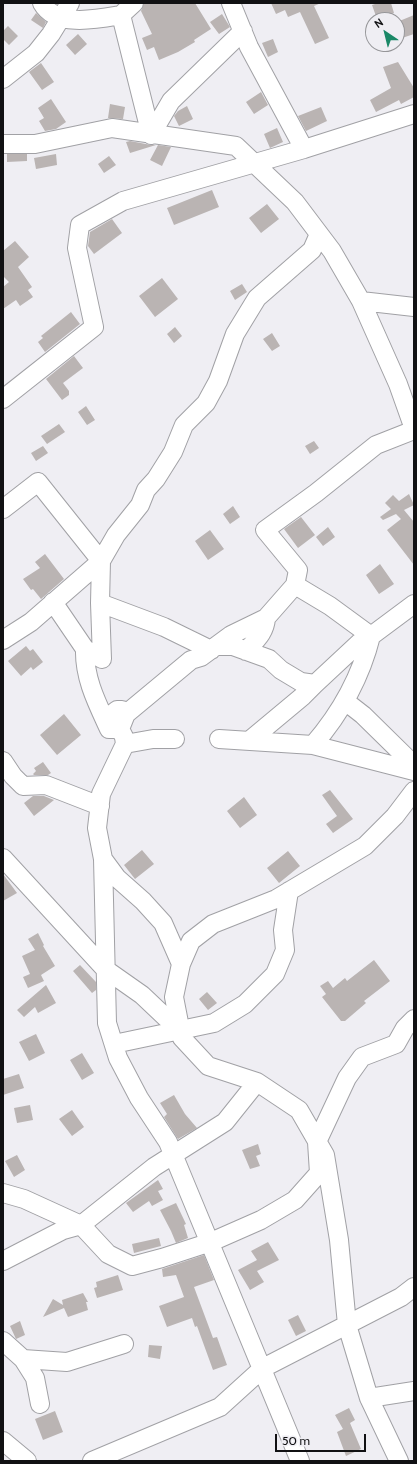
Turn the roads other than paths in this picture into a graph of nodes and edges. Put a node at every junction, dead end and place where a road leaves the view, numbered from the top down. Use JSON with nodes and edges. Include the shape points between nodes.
{"nodes":[{"id":1,"x":42,"y":3,"type":"edge"},
{"id":2,"x":134,"y":3,"type":"edge"},
{"id":3,"x":231,"y":3,"type":"edge"},
{"id":4,"x":66,"y":10,"type":"edge"},
{"id":5,"x":121,"y":15,"type":"junction"},
{"id":6,"x":242,"y":31,"type":"junction"},
{"id":7,"x":3,"y":79,"type":"edge"},
{"id":8,"x":414,"y":114,"type":"edge"},
{"id":9,"x":151,"y":135,"type":"junction"},
{"id":10,"x":3,"y":144,"type":"edge"},
{"id":11,"x":304,"y":149,"type":"junction"},
{"id":12,"x":254,"y":162,"type":"junction"},
{"id":13,"x":319,"y":234,"type":"junction"},
{"id":14,"x":361,"y":301,"type":"junction"},
{"id":15,"x":414,"y":307,"type":"edge"},
{"id":16,"x":3,"y":399,"type":"edge"},
{"id":17,"x":414,"y":429,"type":"edge"},
{"id":18,"x":3,"y":509,"type":"edge"},
{"id":19,"x":102,"y":560,"type":"junction"},
{"id":20,"x":295,"y":585,"type":"junction"},
{"id":21,"x":53,"y":602,"type":"junction"},
{"id":22,"x":100,"y":602,"type":"junction"},
{"id":23,"x":414,"y":604,"type":"edge"},
{"id":24,"x":266,"y":618,"type":"junction"},
{"id":25,"x":371,"y":636,"type":"junction"},
{"id":26,"x":259,"y":637,"type":"junction"},
{"id":27,"x":3,"y":640,"type":"edge"},
{"id":28,"x":213,"y":648,"type":"junction"},
{"id":29,"x":86,"y":649,"type":"junction"},
{"id":30,"x":246,"y":651,"type":"junction"},
{"id":31,"x":265,"y":658,"type":"junction"},
{"id":32,"x":315,"y":684,"type":"junction"},
{"id":33,"x":345,"y":701,"type":"junction"},
{"id":34,"x":120,"y":729,"type":"junction"},
{"id":35,"x":176,"y":739,"type":"dead end"},
{"id":36,"x":219,"y":739,"type":"dead end"},
{"id":37,"x":249,"y":741,"type":"junction"},
{"id":38,"x":313,"y":745,"type":"junction"},
{"id":39,"x":3,"y":761,"type":"edge"},
{"id":40,"x":414,"y":765,"type":"edge"},
{"id":41,"x":414,"y":771,"type":"edge"},
{"id":42,"x":414,"y":791,"type":"edge"},
{"id":43,"x":100,"y":806,"type":"junction"},
{"id":44,"x":3,"y":858,"type":"edge"},
{"id":45,"x":103,"y":859,"type":"junction"},
{"id":46,"x":289,"y":891,"type":"junction"},
{"id":47,"x":181,"y":964,"type":"junction"},
{"id":48,"x":105,"y":969,"type":"junction"},
{"id":49,"x":414,"y":1019,"type":"edge"},
{"id":50,"x":180,"y":1031,"type":"junction"},
{"id":51,"x":114,"y":1044,"type":"junction"},
{"id":52,"x":258,"y":1082,"type":"junction"},
{"id":53,"x":317,"y":1142,"type":"junction"},
{"id":54,"x":174,"y":1154,"type":"junction"},
{"id":55,"x":3,"y":1193,"type":"edge"},
{"id":56,"x":81,"y":1225,"type":"junction"},
{"id":57,"x":211,"y":1242,"type":"junction"},
{"id":58,"x":3,"y":1261,"type":"edge"},
{"id":59,"x":414,"y":1287,"type":"edge"},
{"id":60,"x":347,"y":1325,"type":"junction"},
{"id":61,"x":3,"y":1341,"type":"edge"},
{"id":62,"x":124,"y":1344,"type":"dead end"},
{"id":63,"x":23,"y":1359,"type":"junction"},
{"id":64,"x":262,"y":1368,"type":"junction"},
{"id":65,"x":414,"y":1390,"type":"edge"},
{"id":66,"x":369,"y":1398,"type":"junction"},
{"id":67,"x":40,"y":1404,"type":"dead end"},
{"id":68,"x":3,"y":1441,"type":"edge"},
{"id":69,"x":27,"y":1461,"type":"edge"},
{"id":70,"x":92,"y":1461,"type":"edge"},
{"id":71,"x":300,"y":1461,"type":"edge"},
{"id":72,"x":399,"y":1461,"type":"edge"}],
"edges":[{"from":1,"to":4,"type":"street","via":[[54,15]]},
{"from":2,"to":5,"type":"street"},
{"from":3,"to":6,"type":"street"},
{"from":4,"to":5,"type":"street","via":[[81,22]]},
{"from":4,"to":7,"type":"street","via":[[36,53]]},
{"from":5,"to":9,"type":"street"},
{"from":6,"to":9,"type":"street","via":[[171,101]]},
{"from":6,"to":11,"type":"street"},
{"from":8,"to":11,"type":"street"},
{"from":9,"to":10,"type":"street","via":[[112,128],[35,144]]},
{"from":9,"to":12,"type":"street","via":[[236,146]]},
{"from":11,"to":12,"type":"street"},
{"from":12,"to":13,"type":"street","via":[[295,202]]},
{"from":12,"to":16,"type":"street","via":[[123,201],[80,225],[77,248],[94,327]]},
{"from":13,"to":14,"type":"street"},
{"from":13,"to":19,"type":"street","via":[[312,250],[257,298],[234,334],[218,381],[206,403],[184,425],[173,452],[146,490],[140,505],[116,535]]},
{"from":14,"to":15,"type":"street"},
{"from":14,"to":17,"type":"street","via":[[398,384]]},
{"from":17,"to":20,"type":"street","via":[[376,445],[265,530],[298,570]]},
{"from":18,"to":19,"type":"street","via":[[38,482]]},
{"from":19,"to":21,"type":"street"},
{"from":19,"to":22,"type":"street"},
{"from":20,"to":24,"type":"street"},
{"from":20,"to":25,"type":"street","via":[[330,606]]},
{"from":21,"to":27,"type":"street","via":[[31,622]]},
{"from":21,"to":29,"type":"street"},
{"from":22,"to":28,"type":"street"},
{"from":22,"to":29,"type":"street","via":[[102,660]]},
{"from":23,"to":25,"type":"street"},
{"from":24,"to":26,"type":"street","via":[[266,626]]},
{"from":24,"to":28,"type":"street","via":[[231,635]]},
{"from":25,"to":32,"type":"street","via":[[359,643]]},
{"from":25,"to":33,"type":"street","via":[[362,668]]},
{"from":26,"to":30,"type":"street"},
{"from":26,"to":31,"type":"street"},
{"from":28,"to":30,"type":"street","via":[[232,646]]},
{"from":28,"to":34,"type":"street","via":[[178,669]]},
{"from":29,"to":34,"type":"street","via":[[85,665],[90,686]]},
{"from":30,"to":31,"type":"street"},
{"from":31,"to":32,"type":"street","via":[[301,682]]},
{"from":32,"to":37,"type":"street"},
{"from":33,"to":38,"type":"street"},
{"from":33,"to":40,"type":"street"},
{"from":34,"to":35,"type":"street","via":[[153,739]]},
{"from":34,"to":43,"type":"street","via":[[101,794]]},
{"from":36,"to":37,"type":"street"},
{"from":37,"to":38,"type":"street"},
{"from":38,"to":41,"type":"street"},
{"from":39,"to":43,"type":"street","via":[[23,786],[46,785]]},
{"from":42,"to":46,"type":"street","via":[[395,816],[365,846]]},
{"from":43,"to":45,"type":"street","via":[[97,828]]},
{"from":44,"to":48,"type":"street"},
{"from":45,"to":47,"type":"street","via":[[117,878],[163,923]]},
{"from":45,"to":48,"type":"street"},
{"from":46,"to":47,"type":"street","via":[[276,899],[213,924],[191,941]]},
{"from":46,"to":50,"type":"street","via":[[283,930],[285,950],[275,974],[245,1004],[214,1023]]},
{"from":47,"to":50,"type":"street","via":[[174,997]]},
{"from":48,"to":50,"type":"street","via":[[142,995]]},
{"from":48,"to":51,"type":"street","via":[[107,1023]]},
{"from":49,"to":53,"type":"street","via":[[405,1028],[396,1044],[362,1056],[347,1078]]},
{"from":50,"to":51,"type":"street"},
{"from":50,"to":52,"type":"street","via":[[182,1038],[208,1066]]},
{"from":51,"to":54,"type":"street","via":[[118,1058],[139,1098]]},
{"from":52,"to":53,"type":"street","via":[[299,1110]]},
{"from":52,"to":54,"type":"street","via":[[225,1122]]},
{"from":53,"to":57,"type":"street","via":[[319,1172],[295,1200],[260,1220]]},
{"from":53,"to":60,"type":"street","via":[[325,1155]]},
{"from":54,"to":56,"type":"street"},
{"from":54,"to":57,"type":"street"},
{"from":55,"to":56,"type":"street","via":[[24,1199]]},
{"from":56,"to":57,"type":"street","via":[[108,1254],[132,1266]]},
{"from":56,"to":58,"type":"street","via":[[63,1230]]},
{"from":57,"to":64,"type":"street"},
{"from":59,"to":60,"type":"street","via":[[401,1297]]},
{"from":60,"to":64,"type":"street"},
{"from":60,"to":66,"type":"street"},
{"from":61,"to":63,"type":"street"},
{"from":62,"to":63,"type":"street","via":[[67,1362]]},
{"from":63,"to":67,"type":"street","via":[[35,1378]]},
{"from":64,"to":70,"type":"street","via":[[220,1407]]},
{"from":64,"to":71,"type":"street"},
{"from":65,"to":66,"type":"street"},
{"from":66,"to":72,"type":"street"},
{"from":68,"to":69,"type":"street"}]}
